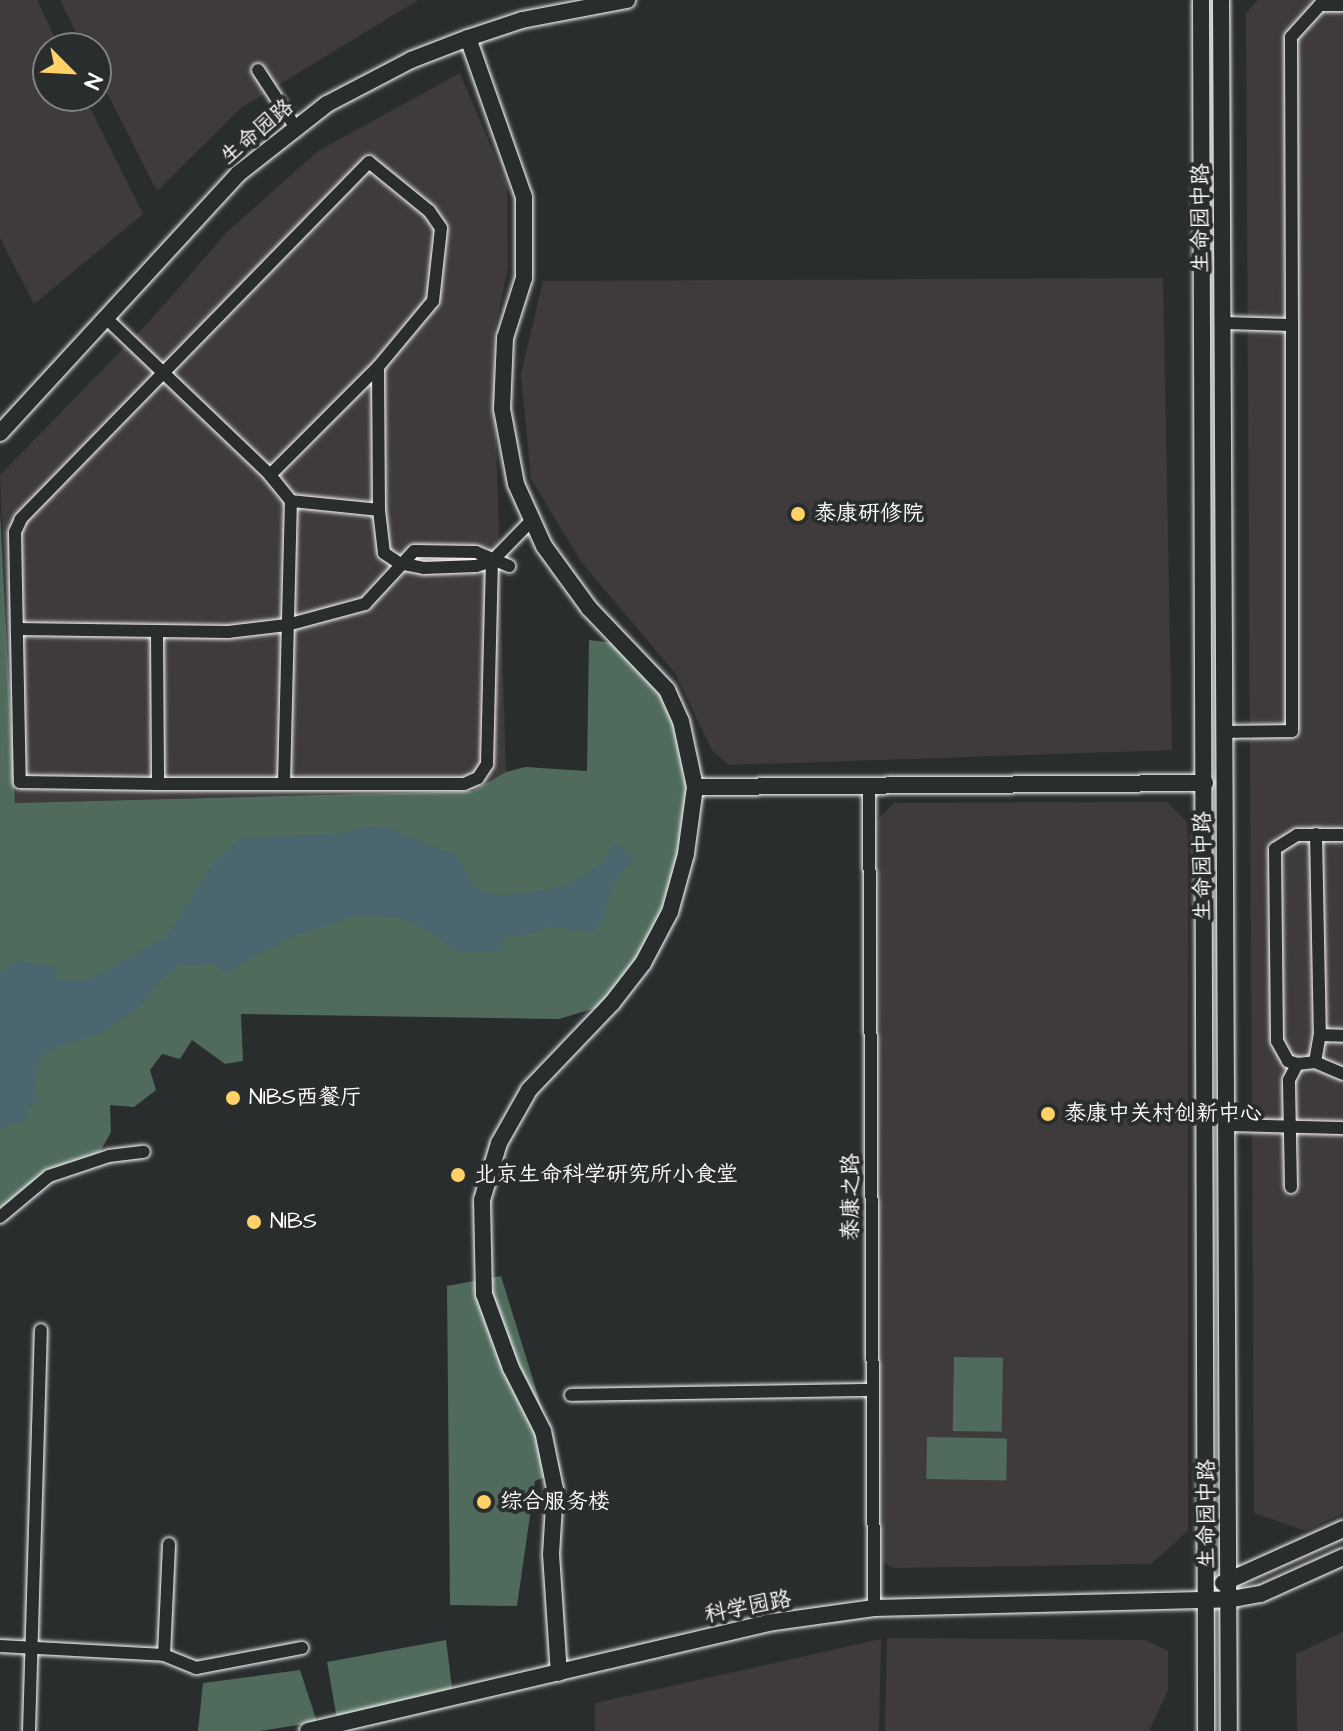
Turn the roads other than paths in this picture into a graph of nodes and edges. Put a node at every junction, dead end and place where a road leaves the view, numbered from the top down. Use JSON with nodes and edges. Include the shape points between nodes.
{"nodes":[{"id":1,"x":627,"y":0,"type":"edge"},
{"id":2,"x":1201,"y":0,"type":"edge"},
{"id":3,"x":1221,"y":0,"type":"edge"},
{"id":4,"x":1343,"y":5,"type":"edge"},
{"id":5,"x":468,"y":38,"type":"junction"},
{"id":6,"x":258,"y":70,"type":"dead end"},
{"id":7,"x":296,"y":128,"type":"junction"},
{"id":8,"x":107,"y":319,"type":"junction"},
{"id":9,"x":1224,"y":323,"type":"junction"},
{"id":10,"x":1292,"y":325,"type":"junction"},
{"id":11,"x":378,"y":367,"type":"junction"},
{"id":12,"x":161,"y":372,"type":"junction"},
{"id":13,"x":0,"y":433,"type":"edge"},
{"id":14,"x":270,"y":475,"type":"junction"},
{"id":15,"x":291,"y":501,"type":"junction"},
{"id":16,"x":379,"y":510,"type":"junction"},
{"id":17,"x":532,"y":520,"type":"junction"},
{"id":18,"x":492,"y":561,"type":"junction"},
{"id":19,"x":399,"y":563,"type":"junction"},
{"id":20,"x":509,"y":566,"type":"dead end"},
{"id":21,"x":287,"y":625,"type":"junction"},
{"id":22,"x":17,"y":629,"type":"junction"},
{"id":23,"x":157,"y":632,"type":"junction"},
{"id":24,"x":1224,"y":732,"type":"junction"},
{"id":25,"x":1205,"y":783,"type":"junction"},
{"id":26,"x":158,"y":784,"type":"junction"},
{"id":27,"x":284,"y":784,"type":"junction"},
{"id":28,"x":869,"y":786,"type":"junction"},
{"id":29,"x":695,"y":787,"type":"junction"},
{"id":30,"x":1316,"y":834,"type":"junction"},
{"id":31,"x":1343,"y":835,"type":"edge"},
{"id":32,"x":1320,"y":1035,"type":"junction"},
{"id":33,"x":1343,"y":1036,"type":"edge"},
{"id":34,"x":1315,"y":1062,"type":"junction"},
{"id":35,"x":1297,"y":1064,"type":"junction"},
{"id":36,"x":1343,"y":1074,"type":"edge"},
{"id":37,"x":1227,"y":1125,"type":"junction"},
{"id":38,"x":1343,"y":1128,"type":"edge"},
{"id":39,"x":1287,"y":1129,"type":"junction"},
{"id":40,"x":144,"y":1152,"type":"dead end"},
{"id":41,"x":1291,"y":1187,"type":"dead end"},
{"id":42,"x":0,"y":1217,"type":"edge"},
{"id":43,"x":41,"y":1330,"type":"dead end"},
{"id":44,"x":871,"y":1390,"type":"junction"},
{"id":45,"x":571,"y":1395,"type":"dead end"},
{"id":46,"x":1343,"y":1529,"type":"edge"},
{"id":47,"x":169,"y":1544,"type":"dead end"},
{"id":48,"x":1343,"y":1557,"type":"edge"},
{"id":49,"x":1229,"y":1578,"type":"junction"},
{"id":50,"x":1207,"y":1598,"type":"junction"},
{"id":51,"x":1232,"y":1599,"type":"junction"},
{"id":52,"x":874,"y":1608,"type":"junction"},
{"id":53,"x":0,"y":1646,"type":"edge"},
{"id":54,"x":302,"y":1648,"type":"dead end"},
{"id":55,"x":33,"y":1650,"type":"junction"},
{"id":56,"x":164,"y":1655,"type":"junction"},
{"id":57,"x":559,"y":1673,"type":"junction"},
{"id":58,"x":29,"y":1731,"type":"edge"},
{"id":59,"x":308,"y":1731,"type":"edge"},
{"id":60,"x":1206,"y":1731,"type":"edge"},
{"id":61,"x":1229,"y":1731,"type":"edge"}],
"edges":[{"from":1,"to":5,"type":"street","name":"生命园路","via":[[522,20]]},
{"from":2,"to":25,"type":"street","name":"生命园中路"},
{"from":3,"to":9,"type":"street","name":"生命园中路"},
{"from":4,"to":10,"type":"street","via":[[1320,5],[1291,37]]},
{"from":5,"to":7,"type":"street","name":"生命园路","via":[[358,85]]},
{"from":5,"to":17,"type":"street","via":[[524,197],[524,278],[505,338],[502,409],[516,484]]},
{"from":6,"to":7,"type":"street"},
{"from":7,"to":8,"type":"street","name":"生命园路","via":[[238,174]]},
{"from":8,"to":12,"type":"street"},
{"from":8,"to":13,"type":"street","name":"生命园路"},
{"from":9,"to":10,"type":"street"},
{"from":9,"to":24,"type":"street","name":"生命园中路"},
{"from":10,"to":24,"type":"street","via":[[1292,731]]},
{"from":11,"to":12,"type":"street","via":[[433,301],[441,228],[429,211],[369,162]]},
{"from":11,"to":14,"type":"street"},
{"from":11,"to":16,"type":"street"},
{"from":12,"to":14,"type":"street"},
{"from":12,"to":22,"type":"street","via":[[21,519],[15,532]]},
{"from":14,"to":15,"type":"street"},
{"from":15,"to":16,"type":"street"},
{"from":15,"to":21,"type":"street"},
{"from":16,"to":19,"type":"street","via":[[384,553]]},
{"from":17,"to":18,"type":"street"},
{"from":17,"to":29,"type":"street","via":[[544,546],[589,608],[667,690],[681,721]]},
{"from":18,"to":19,"type":"street","via":[[476,552],[414,551]]},
{"from":18,"to":20,"type":"street"},
{"from":18,"to":27,"type":"street","via":[[487,764],[478,778],[464,784]]},
{"from":19,"to":21,"type":"street","via":[[365,604]]},
{"from":21,"to":23,"type":"street"},
{"from":21,"to":27,"type":"street"},
{"from":22,"to":23,"type":"street"},
{"from":22,"to":26,"type":"street","via":[[20,782]]},
{"from":23,"to":26,"type":"street"},
{"from":24,"to":37,"type":"street","name":"生命园中路"},
{"from":25,"to":28,"type":"street"},
{"from":25,"to":50,"type":"street","name":"生命园中路"},
{"from":26,"to":27,"type":"street"},
{"from":28,"to":29,"type":"street"},
{"from":28,"to":44,"type":"street","name":"泰康之路"},
{"from":29,"to":57,"type":"street","via":[[686,854],[670,912],[643,963],[612,1003],[529,1090],[499,1143],[482,1200],[484,1294],[511,1368],[543,1431],[555,1489],[551,1554]]},
{"from":30,"to":31,"type":"street"},
{"from":30,"to":32,"type":"street"},
{"from":30,"to":35,"type":"street","via":[[1297,835],[1275,849],[1277,1041],[1288,1061]]},
{"from":32,"to":33,"type":"street"},
{"from":32,"to":34,"type":"street"},
{"from":34,"to":35,"type":"street"},
{"from":34,"to":36,"type":"street"},
{"from":35,"to":39,"type":"street","via":[[1289,1080]]},
{"from":37,"to":39,"type":"street"},
{"from":37,"to":49,"type":"street","name":"生命园中路"},
{"from":38,"to":39,"type":"street"},
{"from":39,"to":41,"type":"street"},
{"from":40,"to":42,"type":"street","via":[[109,1156],[49,1176]]},
{"from":43,"to":55,"type":"street"},
{"from":44,"to":45,"type":"street"},
{"from":44,"to":52,"type":"street","name":"泰康之路"},
{"from":46,"to":49,"type":"street"},
{"from":47,"to":56,"type":"street"},
{"from":48,"to":51,"type":"street","name":"科学园路","via":[[1261,1594]]},
{"from":49,"to":50,"type":"street"},
{"from":49,"to":51,"type":"street","name":"生命园中路"},
{"from":50,"to":51,"type":"street","name":"科学园路"},
{"from":50,"to":52,"type":"street","name":"科学园路"},
{"from":50,"to":60,"type":"street","name":"生命园中路"},
{"from":51,"to":61,"type":"street","name":"生命园中路"},
{"from":52,"to":57,"type":"street","name":"科学园路","via":[[767,1623]]},
{"from":53,"to":55,"type":"street"},
{"from":54,"to":56,"type":"street","via":[[196,1668]]},
{"from":55,"to":56,"type":"street"},
{"from":55,"to":58,"type":"street"},
{"from":57,"to":59,"type":"street","name":"科学园路"}]}
